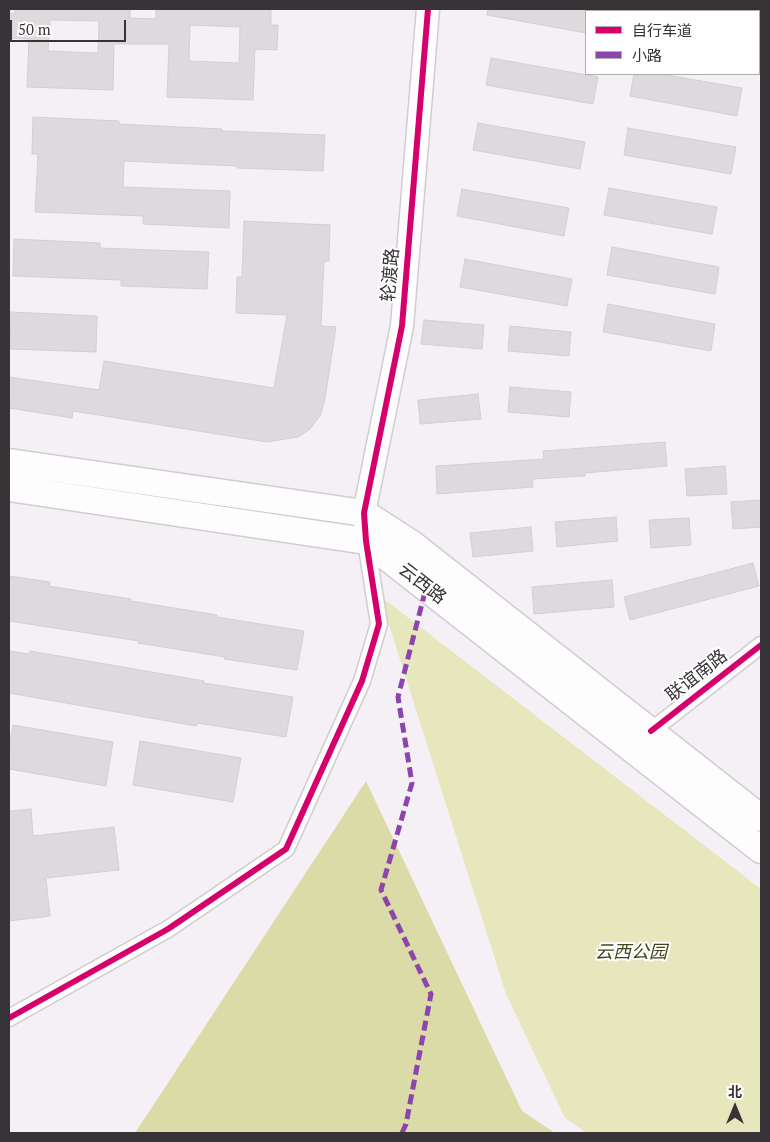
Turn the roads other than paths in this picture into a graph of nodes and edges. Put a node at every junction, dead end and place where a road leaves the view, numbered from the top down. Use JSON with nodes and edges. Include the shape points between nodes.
{"nodes":[{"id":1,"x":428,"y":9,"type":"edge"},
{"id":2,"x":9,"y":462,"type":"edge"},
{"id":3,"x":9,"y":488,"type":"edge"},
{"id":4,"x":364,"y":513,"type":"junction"},
{"id":5,"x":366,"y":541,"type":"junction"},
{"id":6,"x":761,"y":645,"type":"edge"},
{"id":7,"x":650,"y":731,"type":"junction"},
{"id":8,"x":761,"y":818,"type":"edge"},
{"id":9,"x":761,"y":850,"type":"edge"},
{"id":10,"x":9,"y":1018,"type":"edge"}],
"edges":[{"from":1,"to":4,"type":"main road","name":"轮渡路","via":[[402,326]]},
{"from":2,"to":4,"type":"main road","name":"云西路"},
{"from":3,"to":5,"type":"main road","name":"云西路"},
{"from":4,"to":5,"type":"main road","name":"轮渡路"},
{"from":4,"to":7,"type":"main road","name":"云西路","via":[[412,544]]},
{"from":5,"to":9,"type":"main road","name":"云西路"},
{"from":5,"to":10,"type":"street","via":[[379,624],[362,681],[286,849],[168,929]]},
{"from":6,"to":7,"type":"street","name":"联谊南路"},
{"from":7,"to":8,"type":"main road","name":"云西路"}]}
